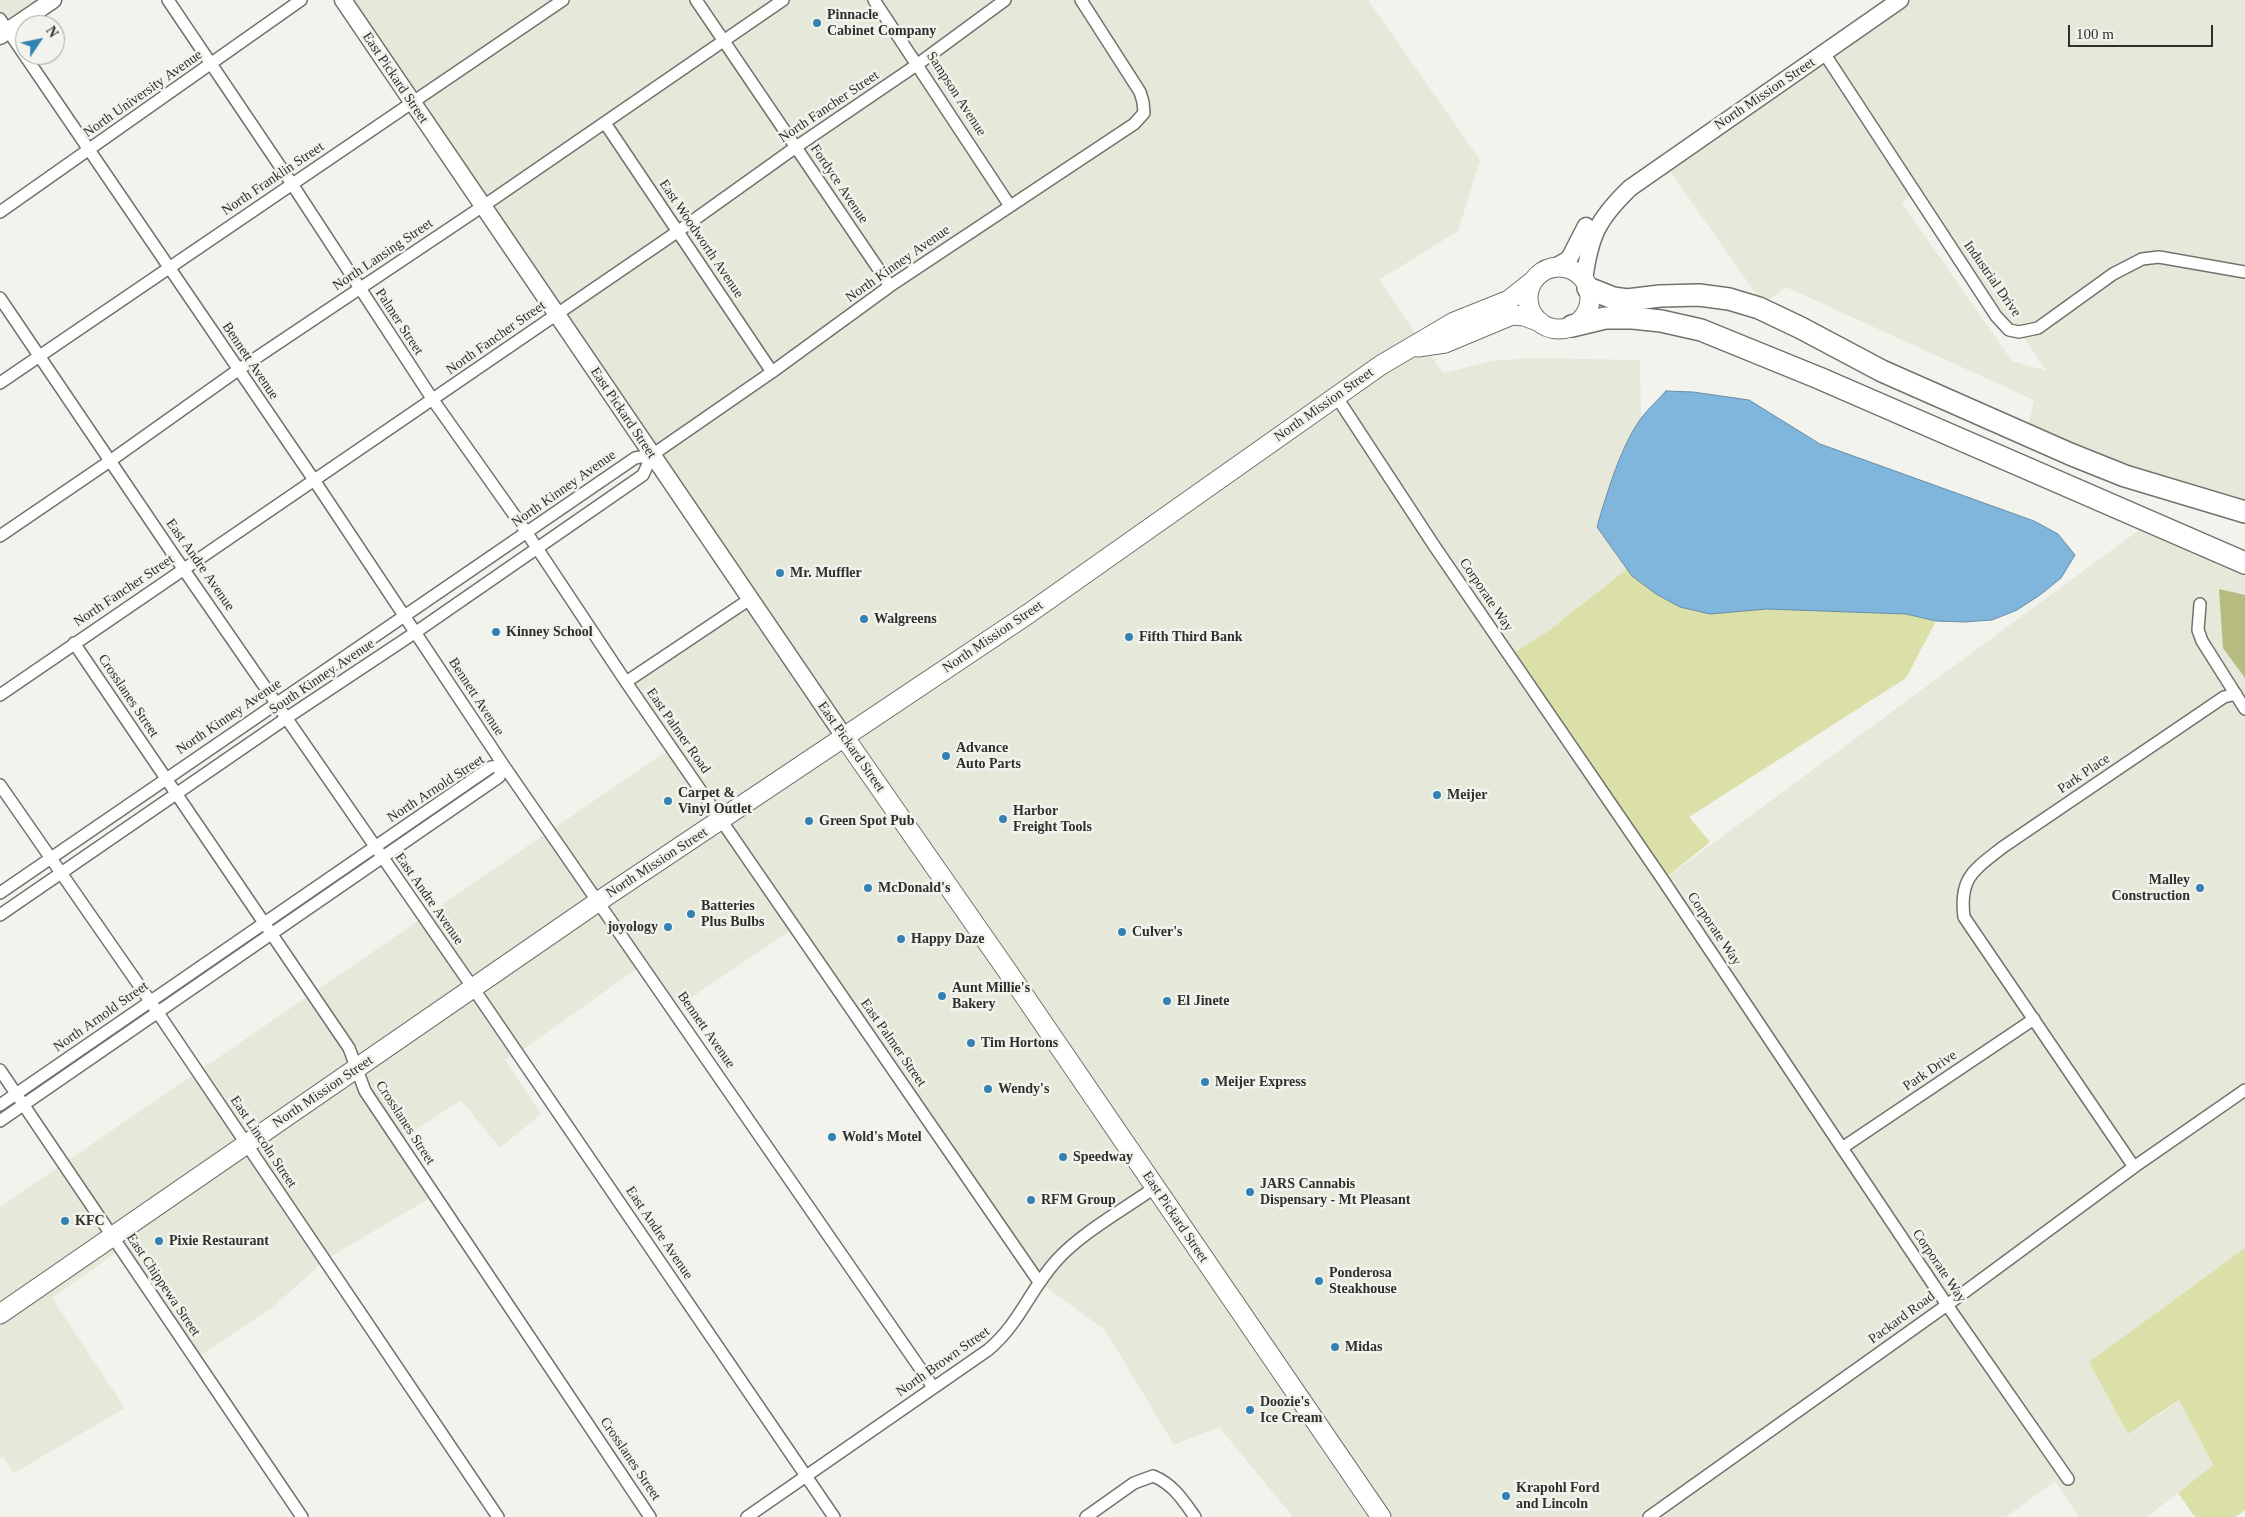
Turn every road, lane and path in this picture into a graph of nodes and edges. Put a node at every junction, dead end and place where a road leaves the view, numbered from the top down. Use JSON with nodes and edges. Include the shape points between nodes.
{"nodes":[{"id":1,"x":53,"y":0,"type":"edge"},
{"id":2,"x":168,"y":0,"type":"edge"},
{"id":3,"x":302,"y":0,"type":"edge"},
{"id":4,"x":342,"y":0,"type":"edge"},
{"id":5,"x":563,"y":0,"type":"edge"},
{"id":6,"x":696,"y":0,"type":"edge"},
{"id":7,"x":783,"y":0,"type":"edge"},
{"id":8,"x":874,"y":0,"type":"edge"},
{"id":9,"x":1005,"y":0,"type":"edge"},
{"id":10,"x":1081,"y":0,"type":"edge"},
{"id":11,"x":1900,"y":0,"type":"edge"},
{"id":12,"x":3,"y":29,"type":"edge"},
{"id":13,"x":723,"y":41,"type":"junction"},
{"id":14,"x":1824,"y":53,"type":"junction"},
{"id":15,"x":211,"y":64,"type":"junction"},
{"id":16,"x":918,"y":64,"type":"junction"},
{"id":17,"x":411,"y":102,"type":"junction"},
{"id":18,"x":605,"y":123,"type":"junction"},
{"id":19,"x":796,"y":147,"type":"junction"},
{"id":20,"x":89,"y":151,"type":"junction"},
{"id":21,"x":292,"y":184,"type":"junction"},
{"id":22,"x":1630,"y":188,"type":"junction"},
{"id":23,"x":482,"y":206,"type":"junction"},
{"id":24,"x":1010,"y":206,"type":"junction"},
{"id":25,"x":0,"y":212,"type":"edge"},
{"id":26,"x":677,"y":232,"type":"junction"},
{"id":27,"x":168,"y":268,"type":"junction"},
{"id":28,"x":1552,"y":268,"type":"junction"},
{"id":29,"x":2245,"y":272,"type":"edge"},
{"id":30,"x":1534,"y":281,"type":"junction"},
{"id":31,"x":1586,"y":284,"type":"junction"},
{"id":32,"x":890,"y":286,"type":"junction"},
{"id":33,"x":359,"y":288,"type":"junction"},
{"id":34,"x":0,"y":298,"type":"edge"},
{"id":35,"x":556,"y":315,"type":"junction"},
{"id":36,"x":1540,"y":322,"type":"junction"},
{"id":37,"x":1572,"y":326,"type":"junction"},
{"id":38,"x":1414,"y":347,"type":"junction"},
{"id":39,"x":39,"y":356,"type":"junction"},
{"id":40,"x":238,"y":370,"type":"junction"},
{"id":41,"x":772,"y":372,"type":"junction"},
{"id":42,"x":0,"y":383,"type":"edge"},
{"id":43,"x":1336,"y":396,"type":"junction"},
{"id":44,"x":433,"y":400,"type":"junction"},
{"id":45,"x":652,"y":455,"type":"junction"},
{"id":46,"x":110,"y":461,"type":"junction"},
{"id":47,"x":314,"y":480,"type":"junction"},
{"id":48,"x":2245,"y":512,"type":"edge"},
{"id":49,"x":527,"y":533,"type":"junction"},
{"id":50,"x":0,"y":536,"type":"edge"},
{"id":51,"x":536,"y":549,"type":"junction"},
{"id":52,"x":2245,"y":563,"type":"edge"},
{"id":53,"x":183,"y":569,"type":"junction"},
{"id":54,"x":750,"y":599,"type":"junction"},
{"id":55,"x":2200,"y":604,"type":"dead end"},
{"id":56,"x":403,"y":616,"type":"junction"},
{"id":57,"x":416,"y":632,"type":"junction"},
{"id":58,"x":74,"y":642,"type":"junction"},
{"id":59,"x":626,"y":682,"type":"junction"},
{"id":60,"x":2236,"y":694,"type":"junction"},
{"id":61,"x":0,"y":695,"type":"edge"},
{"id":62,"x":278,"y":704,"type":"junction"},
{"id":63,"x":2245,"y":708,"type":"edge"},
{"id":64,"x":288,"y":717,"type":"junction"},
{"id":65,"x":845,"y":738,"type":"junction"},
{"id":66,"x":504,"y":766,"type":"junction"},
{"id":67,"x":165,"y":778,"type":"junction"},
{"id":68,"x":0,"y":785,"type":"edge"},
{"id":69,"x":176,"y":794,"type":"junction"},
{"id":70,"x":722,"y":821,"type":"junction"},
{"id":71,"x":375,"y":847,"type":"junction"},
{"id":72,"x":50,"y":858,"type":"junction"},
{"id":73,"x":383,"y":859,"type":"junction"},
{"id":74,"x":61,"y":873,"type":"junction"},
{"id":75,"x":0,"y":892,"type":"edge"},
{"id":76,"x":599,"y":902,"type":"junction"},
{"id":77,"x":0,"y":915,"type":"edge"},
{"id":78,"x":265,"y":924,"type":"junction"},
{"id":79,"x":272,"y":934,"type":"junction"},
{"id":80,"x":473,"y":988,"type":"junction"},
{"id":81,"x":150,"y":1001,"type":"junction"},
{"id":82,"x":156,"y":1012,"type":"junction"},
{"id":83,"x":2034,"y":1019,"type":"junction"},
{"id":84,"x":0,"y":1070,"type":"edge"},
{"id":85,"x":356,"y":1070,"type":"junction"},
{"id":86,"x":2245,"y":1090,"type":"edge"},
{"id":87,"x":17,"y":1094,"type":"junction"},
{"id":88,"x":0,"y":1105,"type":"edge"},
{"id":89,"x":24,"y":1105,"type":"junction"},
{"id":90,"x":0,"y":1121,"type":"edge"},
{"id":91,"x":247,"y":1145,"type":"junction"},
{"id":92,"x":1842,"y":1148,"type":"junction"},
{"id":93,"x":2134,"y":1167,"type":"junction"},
{"id":94,"x":1154,"y":1188,"type":"junction"},
{"id":95,"x":111,"y":1236,"type":"junction"},
{"id":96,"x":1039,"y":1282,"type":"junction"},
{"id":97,"x":1947,"y":1305,"type":"junction"},
{"id":98,"x":0,"y":1314,"type":"edge"},
{"id":99,"x":934,"y":1387,"type":"junction"},
{"id":100,"x":807,"y":1477,"type":"junction"},
{"id":101,"x":2068,"y":1479,"type":"dead end"},
{"id":102,"x":302,"y":1517,"type":"edge"},
{"id":103,"x":498,"y":1517,"type":"edge"},
{"id":104,"x":650,"y":1517,"type":"edge"},
{"id":105,"x":746,"y":1517,"type":"edge"},
{"id":106,"x":834,"y":1517,"type":"edge"},
{"id":107,"x":1086,"y":1517,"type":"edge"},
{"id":108,"x":1195,"y":1517,"type":"edge"},
{"id":109,"x":1381,"y":1517,"type":"edge"},
{"id":110,"x":1649,"y":1517,"type":"edge"}],
"edges":[{"from":1,"to":12,"type":"main road"},
{"from":2,"to":15,"type":"street","name":"Palmer Street"},
{"from":3,"to":15,"type":"street","name":"North University Avenue"},
{"from":4,"to":17,"type":"main road","name":"East Pickard Street"},
{"from":5,"to":17,"type":"street","name":"North Franklin Street"},
{"from":6,"to":13,"type":"street","name":"Fordyce Avenue"},
{"from":7,"to":13,"type":"street","name":"North Lansing Street"},
{"from":8,"to":16,"type":"street","name":"Sampson Avenue"},
{"from":9,"to":16,"type":"street","name":"North Fancher Street"},
{"from":10,"to":24,"type":"street","name":"North Kinney Avenue","via":[[1140,92],[1144,113],[1134,124]]},
{"from":11,"to":14,"type":"main road","name":"North Mission Street"},
{"from":12,"to":20,"type":"street","name":"Bennett Avenue"},
{"from":13,"to":18,"type":"street","name":"North Lansing Street"},
{"from":13,"to":19,"type":"street","name":"Fordyce Avenue"},
{"from":14,"to":22,"type":"main road","name":"North Mission Street"},
{"from":14,"to":29,"type":"street","name":"Industrial Drive","via":[[1996,316],[2009,330],[2038,328],[2113,274],[2142,259],[2159,257]]},
{"from":15,"to":20,"type":"street","name":"North University Avenue"},
{"from":15,"to":21,"type":"street","name":"Palmer Street"},
{"from":16,"to":19,"type":"street","name":"North Fancher Street"},
{"from":16,"to":24,"type":"street","name":"Sampson Avenue"},
{"from":17,"to":21,"type":"street","name":"North Franklin Street"},
{"from":17,"to":23,"type":"main road","name":"East Pickard Street"},
{"from":18,"to":23,"type":"street","name":"North Lansing Street"},
{"from":18,"to":26,"type":"street","name":"East Woodworth Avenue"},
{"from":19,"to":26,"type":"street","name":"North Fancher Street"},
{"from":19,"to":32,"type":"street","name":"Fordyce Avenue"},
{"from":20,"to":25,"type":"street","name":"North University Avenue"},
{"from":20,"to":27,"type":"street","name":"Bennett Avenue"},
{"from":21,"to":27,"type":"street","name":"North Franklin Street"},
{"from":21,"to":33,"type":"street","name":"Palmer Street"},
{"from":22,"to":28,"type":"main road","name":"North Mission Street","via":[[1602,203],[1587,222],[1569,259]]},
{"from":22,"to":31,"type":"main road","name":"North Mission Street","via":[[1595,230],[1589,246]]},
{"from":23,"to":33,"type":"street","name":"North Lansing Street"},
{"from":23,"to":35,"type":"main road","name":"East Pickard Street"},
{"from":24,"to":32,"type":"street","name":"North Kinney Avenue"},
{"from":26,"to":35,"type":"street","name":"North Fancher Street"},
{"from":26,"to":41,"type":"street","name":"East Woodworth Avenue"},
{"from":27,"to":39,"type":"street","name":"North Franklin Street"},
{"from":27,"to":40,"type":"street","name":"Bennett Avenue"},
{"from":28,"to":30,"type":"main road","name":"North Mission Street"},
{"from":28,"to":31,"type":"main road","via":[[1568,269]]},
{"from":30,"to":36,"type":"main road","via":[[1529,303],[1532,314]]},
{"from":30,"to":38,"type":"main road","name":"North Mission Street","via":[[1509,300],[1454,322]]},
{"from":31,"to":37,"type":"main road","name":"North Mission Street","via":[[1590,299],[1587,310]]},
{"from":31,"to":48,"type":"highway","via":[[1613,298],[1627,300],[1699,295],[1750,305],[1882,371],[2070,454],[2125,476]]},
{"from":32,"to":41,"type":"street","name":"North Kinney Avenue"},
{"from":33,"to":40,"type":"street","name":"North Lansing Street"},
{"from":33,"to":44,"type":"street","name":"Palmer Street"},
{"from":34,"to":39,"type":"street","name":"East Andre Avenue"},
{"from":35,"to":44,"type":"street","name":"North Fancher Street"},
{"from":35,"to":45,"type":"main road","name":"East Pickard Street"},
{"from":36,"to":37,"type":"main road","name":"North Mission Street","via":[[1555,329]]},
{"from":36,"to":38,"type":"main road","name":"North Mission Street","via":[[1512,315],[1445,342]]},
{"from":37,"to":52,"type":"highway","via":[[1605,318],[1633,318],[1701,330]]},
{"from":38,"to":43,"type":"main road","name":"North Mission Street"},
{"from":39,"to":42,"type":"street","name":"North Franklin Street"},
{"from":39,"to":46,"type":"street","name":"East Andre Avenue"},
{"from":40,"to":46,"type":"street","name":"North Lansing Street"},
{"from":40,"to":47,"type":"street","name":"Bennett Avenue"},
{"from":41,"to":45,"type":"street","name":"North Kinney Avenue"},
{"from":43,"to":65,"type":"main road","name":"North Mission Street","via":[[1028,614]]},
{"from":43,"to":92,"type":"street","name":"Corporate Way"},
{"from":44,"to":47,"type":"street","name":"North Fancher Street"},
{"from":44,"to":49,"type":"street","name":"Palmer Street"},
{"from":45,"to":49,"type":"street","name":"North Kinney Avenue","via":[[635,458]]},
{"from":45,"to":51,"type":"street","name":"South Kinney Avenue","via":[[643,475]]},
{"from":45,"to":54,"type":"main road","name":"East Pickard Street"},
{"from":46,"to":50,"type":"street","name":"North Lansing Street"},
{"from":46,"to":53,"type":"street","name":"East Andre Avenue"},
{"from":47,"to":53,"type":"street","name":"North Fancher Street"},
{"from":47,"to":56,"type":"street","name":"Bennett Avenue"},
{"from":49,"to":51,"type":"street","name":"Palmer Street"},
{"from":49,"to":56,"type":"street","name":"North Kinney Avenue"},
{"from":51,"to":57,"type":"street","name":"South Kinney Avenue"},
{"from":51,"to":59,"type":"street","name":"Palmer Street"},
{"from":53,"to":58,"type":"street","name":"North Fancher Street"},
{"from":53,"to":62,"type":"street","name":"East Andre Avenue"},
{"from":54,"to":59,"type":"street"},
{"from":54,"to":65,"type":"main road","name":"East Pickard Street"},
{"from":55,"to":60,"type":"street","via":[[2198,630],[2202,641]]},
{"from":56,"to":57,"type":"street","name":"Bennett Avenue"},
{"from":56,"to":62,"type":"street","name":"North Kinney Avenue"},
{"from":57,"to":64,"type":"street","name":"South Kinney Avenue"},
{"from":57,"to":66,"type":"street","name":"Bennett Avenue"},
{"from":58,"to":61,"type":"street","name":"North Fancher Street"},
{"from":58,"to":67,"type":"street","name":"Crosslanes Street"},
{"from":59,"to":70,"type":"street","name":"East Palmer Road"},
{"from":60,"to":63,"type":"street"},
{"from":60,"to":83,"type":"street","name":"Park Place","via":[[2224,696],[2003,847],[1968,877],[1962,893],[1964,917]]},
{"from":62,"to":64,"type":"street","name":"East Andre Avenue"},
{"from":62,"to":67,"type":"street","name":"North Kinney Avenue"},
{"from":64,"to":69,"type":"street","name":"South Kinney Avenue"},
{"from":64,"to":71,"type":"street","name":"East Andre Avenue"},
{"from":65,"to":70,"type":"main road","name":"North Mission Street"},
{"from":65,"to":94,"type":"main road","name":"East Pickard Street"},
{"from":66,"to":71,"type":"street","name":"North Arnold Street","via":[[491,768]]},
{"from":66,"to":73,"type":"street","name":"North Arnold Street","via":[[499,777]]},
{"from":66,"to":76,"type":"street","name":"Bennett Avenue"},
{"from":67,"to":69,"type":"street","name":"Crosslanes Street"},
{"from":67,"to":72,"type":"street","name":"North Kinney Avenue"},
{"from":68,"to":72,"type":"street","name":"East Lincoln Street"},
{"from":69,"to":74,"type":"street","name":"South Kinney Avenue"},
{"from":69,"to":78,"type":"street","name":"Crosslanes Street"},
{"from":70,"to":76,"type":"main road","name":"North Mission Street"},
{"from":70,"to":96,"type":"street","name":"East Palmer Street"},
{"from":71,"to":73,"type":"street","name":"East Andre Avenue"},
{"from":71,"to":78,"type":"street","name":"North Arnold Street"},
{"from":72,"to":74,"type":"street","name":"East Lincoln Street"},
{"from":72,"to":75,"type":"street","name":"North Kinney Avenue"},
{"from":73,"to":79,"type":"street","name":"North Arnold Street"},
{"from":73,"to":80,"type":"street","name":"East Andre Avenue"},
{"from":74,"to":77,"type":"street","name":"South Kinney Avenue"},
{"from":74,"to":81,"type":"street","name":"East Lincoln Street"},
{"from":76,"to":80,"type":"main road","name":"North Mission Street"},
{"from":76,"to":99,"type":"street","name":"Bennett Avenue"},
{"from":78,"to":79,"type":"street","name":"Crosslanes Street"},
{"from":78,"to":81,"type":"street","name":"North Arnold Street"},
{"from":79,"to":82,"type":"street","name":"North Arnold Street"},
{"from":79,"to":85,"type":"street","name":"Crosslanes Street","via":[[349,1048]]},
{"from":80,"to":85,"type":"main road","name":"North Mission Street"},
{"from":80,"to":100,"type":"street","name":"East Andre Avenue"},
{"from":81,"to":82,"type":"street","name":"East Lincoln Street"},
{"from":81,"to":87,"type":"street","name":"North Arnold Street"},
{"from":82,"to":89,"type":"street","name":"North Arnold Street"},
{"from":82,"to":91,"type":"street","name":"East Lincoln Street"},
{"from":83,"to":92,"type":"street","name":"Park Drive"},
{"from":83,"to":93,"type":"street"},
{"from":84,"to":87,"type":"street","name":"East Chippewa Street"},
{"from":85,"to":91,"type":"main road","name":"North Mission Street"},
{"from":85,"to":104,"type":"street","name":"Crosslanes Street","via":[[365,1091]]},
{"from":86,"to":93,"type":"street","name":"Packard Road"},
{"from":87,"to":88,"type":"street","name":"North Arnold Street"},
{"from":87,"to":89,"type":"street","name":"East Chippewa Street"},
{"from":89,"to":90,"type":"street","name":"North Arnold Street"},
{"from":89,"to":95,"type":"street","name":"East Chippewa Street"},
{"from":91,"to":95,"type":"main road","name":"North Mission Street"},
{"from":91,"to":103,"type":"street","name":"East Lincoln Street"},
{"from":92,"to":97,"type":"street","name":"Corporate Way"},
{"from":93,"to":97,"type":"street","name":"Packard Road"},
{"from":94,"to":96,"type":"street","name":"North Brown Street","via":[[1075,1243]]},
{"from":94,"to":109,"type":"main road","name":"East Pickard Street"},
{"from":95,"to":98,"type":"main road","name":"North Mission Street"},
{"from":95,"to":102,"type":"street","name":"East Chippewa Street"},
{"from":96,"to":99,"type":"street","name":"North Brown Street","via":[[1005,1336]]},
{"from":97,"to":101,"type":"street","name":"Corporate Way"},
{"from":97,"to":110,"type":"street","name":"Packard Road"},
{"from":99,"to":100,"type":"street","name":"North Brown Street"},
{"from":100,"to":105,"type":"street","name":"North Brown Street"},
{"from":100,"to":106,"type":"street","name":"East Andre Avenue"},
{"from":107,"to":108,"type":"street","via":[[1134,1483],[1153,1476],[1175,1489]]}]}
